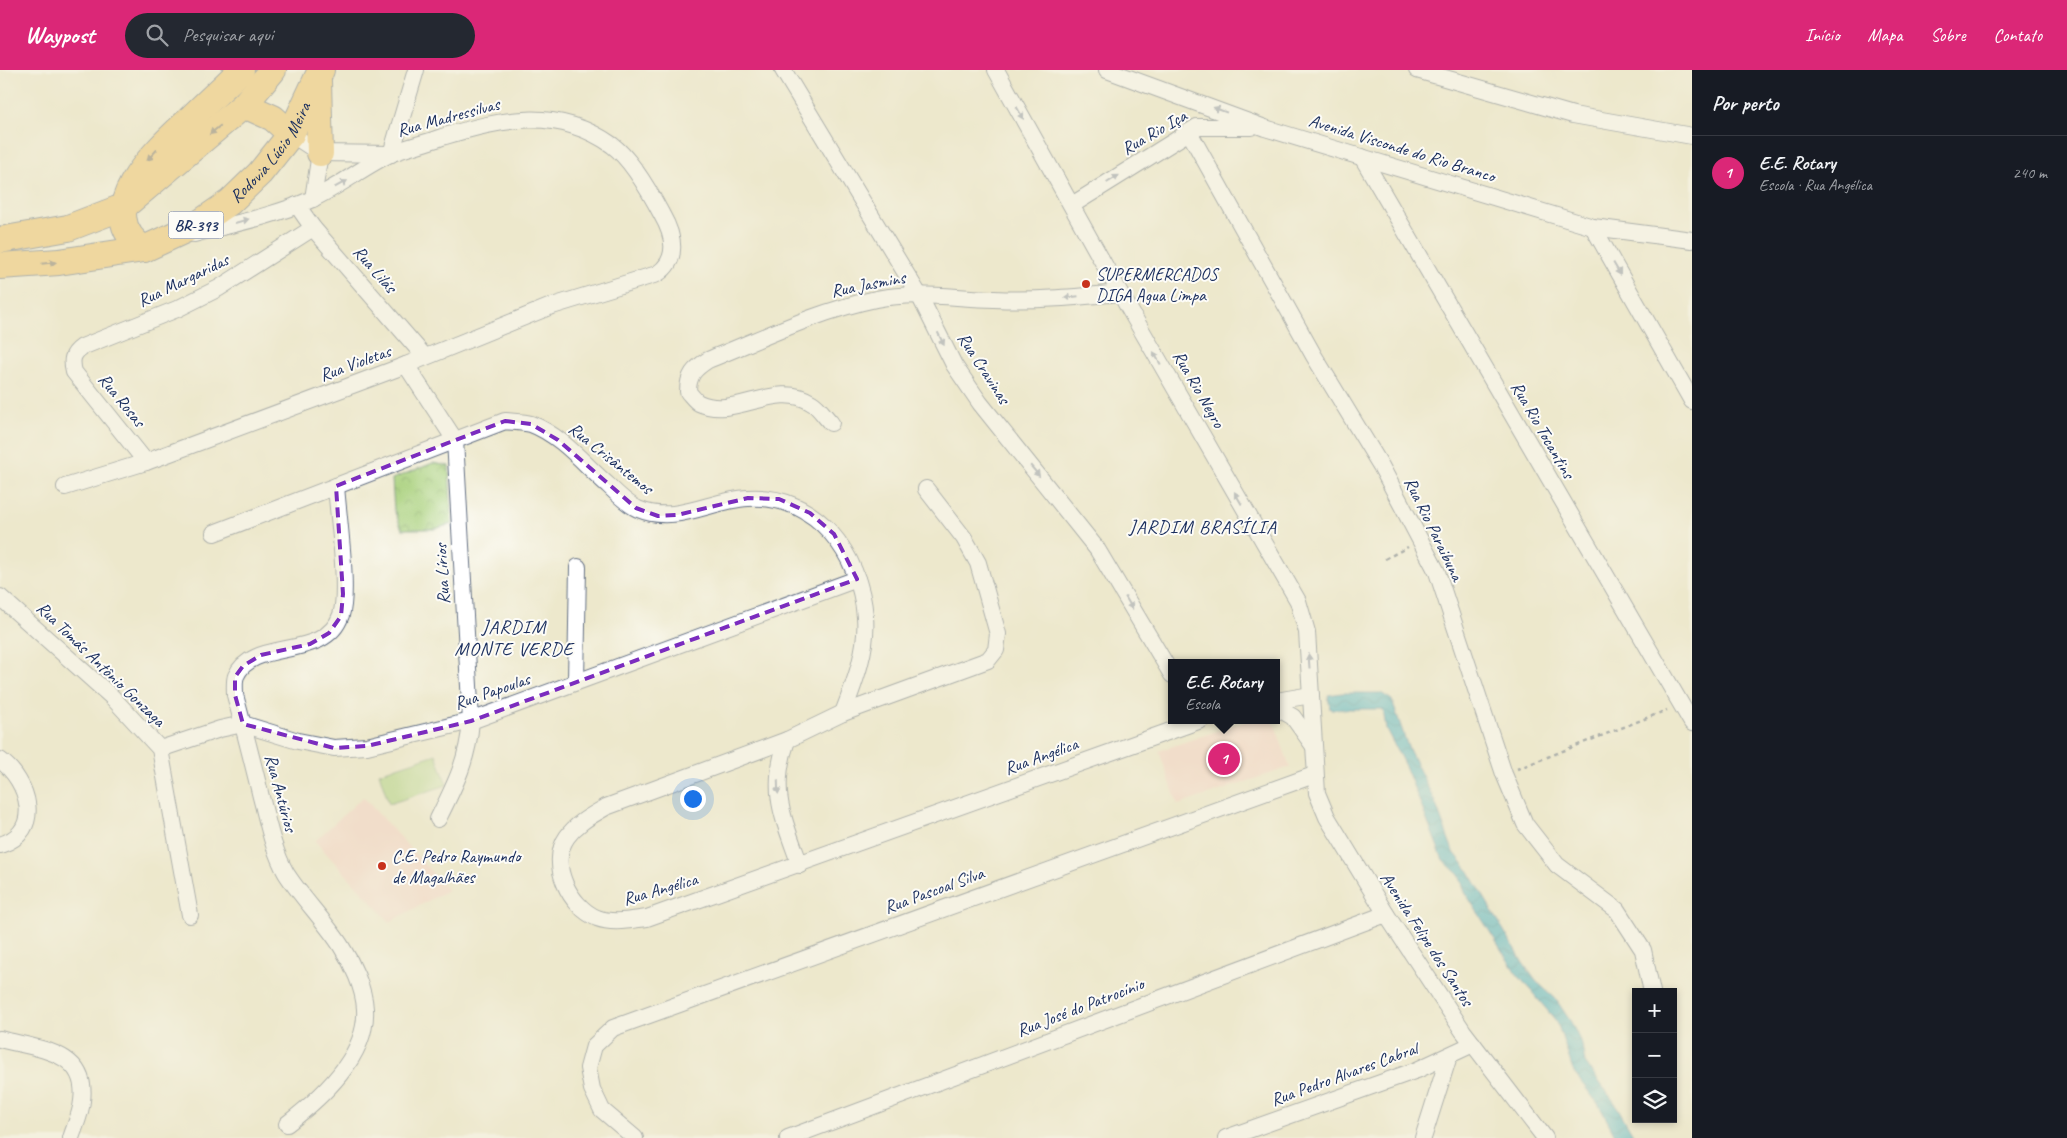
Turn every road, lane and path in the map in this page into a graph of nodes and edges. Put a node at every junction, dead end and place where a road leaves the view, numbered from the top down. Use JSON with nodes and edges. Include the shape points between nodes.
{"nodes":[{"id":1,"x":273,"y":70,"type":"edge"},
{"id":2,"x":416,"y":70,"type":"edge"},
{"id":3,"x":783,"y":70,"type":"edge"},
{"id":4,"x":996,"y":70,"type":"edge"},
{"id":5,"x":1106,"y":70,"type":"edge"},
{"id":6,"x":1417,"y":70,"type":"edge"},
{"id":7,"x":241,"y":71,"type":"edge"},
{"id":8,"x":319,"y":74,"type":"edge"},
{"id":9,"x":1178,"y":94,"type":"junction"},
{"id":10,"x":244,"y":105,"type":"junction"},
{"id":11,"x":1265,"y":128,"type":"junction"},
{"id":12,"x":1193,"y":130,"type":"junction"},
{"id":13,"x":291,"y":134,"type":"junction"},
{"id":14,"x":1692,"y":136,"type":"edge"},
{"id":15,"x":320,"y":153,"type":"junction"},
{"id":16,"x":391,"y":154,"type":"junction"},
{"id":17,"x":1362,"y":157,"type":"junction"},
{"id":18,"x":313,"y":199,"type":"junction"},
{"id":19,"x":1072,"y":205,"type":"junction"},
{"id":20,"x":297,"y":206,"type":"junction"},
{"id":21,"x":123,"y":207,"type":"junction"},
{"id":22,"x":1593,"y":227,"type":"junction"},
{"id":23,"x":313,"y":228,"type":"junction"},
{"id":24,"x":0,"y":240,"type":"edge"},
{"id":25,"x":1692,"y":240,"type":"edge"},
{"id":26,"x":144,"y":249,"type":"junction"},
{"id":27,"x":0,"y":266,"type":"edge"},
{"id":28,"x":657,"y":274,"type":"joint"},
{"id":29,"x":1120,"y":292,"type":"junction"},
{"id":30,"x":919,"y":295,"type":"junction"},
{"id":31,"x":425,"y":358,"type":"junction"},
{"id":32,"x":72,"y":362,"type":"joint"},
{"id":33,"x":406,"y":365,"type":"junction"},
{"id":34,"x":1692,"y":401,"type":"edge"},
{"id":35,"x":831,"y":423,"type":"dead end"},
{"id":36,"x":455,"y":440,"type":"junction"},
{"id":37,"x":146,"y":462,"type":"junction"},
{"id":38,"x":336,"y":486,"type":"junction"},
{"id":39,"x":65,"y":487,"type":"dead end"},
{"id":40,"x":926,"y":489,"type":"dead end"},
{"id":41,"x":214,"y":533,"type":"dead end"},
{"id":42,"x":1421,"y":541,"type":"junction"},
{"id":43,"x":1385,"y":559,"type":"dead end"},
{"id":44,"x":578,"y":567,"type":"dead end"},
{"id":45,"x":857,"y":580,"type":"junction"},
{"id":46,"x":0,"y":597,"type":"edge"},
{"id":47,"x":1168,"y":668,"type":"edge"},
{"id":48,"x":576,"y":682,"type":"junction"},
{"id":49,"x":1311,"y":695,"type":"junction"},
{"id":50,"x":1280,"y":700,"type":"edge"},
{"id":51,"x":1687,"y":702,"type":"edge"},
{"id":52,"x":1280,"y":709,"type":"edge"},
{"id":53,"x":843,"y":713,"type":"junction"},
{"id":54,"x":471,"y":721,"type":"junction"},
{"id":55,"x":1692,"y":723,"type":"edge"},
{"id":56,"x":243,"y":724,"type":"junction"},
{"id":57,"x":1189,"y":724,"type":"edge"},
{"id":58,"x":787,"y":740,"type":"junction"},
{"id":59,"x":1313,"y":745,"type":"junction"},
{"id":60,"x":160,"y":749,"type":"junction"},
{"id":61,"x":0,"y":760,"type":"edge"},
{"id":62,"x":1504,"y":774,"type":"junction"},
{"id":63,"x":1314,"y":775,"type":"junction"},
{"id":64,"x":438,"y":819,"type":"dead end"},
{"id":65,"x":0,"y":845,"type":"edge"},
{"id":66,"x":800,"y":865,"type":"junction"},
{"id":67,"x":1386,"y":914,"type":"junction"},
{"id":68,"x":190,"y":915,"type":"dead end"},
{"id":69,"x":1651,"y":988,"type":"edge"},
{"id":70,"x":0,"y":1040,"type":"edge"},
{"id":71,"x":1473,"y":1044,"type":"junction"},
{"id":72,"x":1449,"y":1056,"type":"junction"},
{"id":73,"x":287,"y":1124,"type":"dead end"},
{"id":74,"x":71,"y":1138,"type":"edge"},
{"id":75,"x":635,"y":1138,"type":"edge"},
{"id":76,"x":788,"y":1138,"type":"edge"},
{"id":77,"x":1226,"y":1138,"type":"edge"},
{"id":78,"x":1423,"y":1138,"type":"edge"},
{"id":79,"x":1545,"y":1138,"type":"edge"}],
"edges":[{"from":1,"to":10,"type":"main road"},
{"from":2,"to":16,"type":"street"},
{"from":3,"to":30,"type":"street","name":"Rua Cravinas"},
{"from":4,"to":19,"type":"street","name":"Rua Rio Negro","one_way":true},
{"from":5,"to":9,"type":"street","name":"Avenida Visconde do Rio Branco"},
{"from":6,"to":14,"type":"street","via":[[1573,115]]},
{"from":7,"to":21,"type":"main road","one_way":true,"via":[[150,157],[132,183]]},
{"from":8,"to":13,"type":"main road","name":"Rodovia Lúcio Meira","number":"BR-393"},
{"from":8,"to":15,"type":"main road"},
{"from":11,"to":9,"type":"street","name":"Avenida Visconde do Rio Branco","one_way":true},
{"from":9,"to":12,"type":"street","name":"Rua Rio Paraibuna","via":[[1197,111]]},
{"from":10,"to":13,"type":"main road","via":[[272,118]]},
{"from":10,"to":21,"type":"main road","one_way":true},
{"from":11,"to":12,"type":"street","name":"Rua Rio Iça"},
{"from":11,"to":17,"type":"street","name":"Avenida Visconde do Rio Branco"},
{"from":19,"to":12,"type":"street","name":"Rua Rio Iça","one_way":true},
{"from":12,"to":42,"type":"street","name":"Rua Rio Paraibuna","via":[[1314,356],[1381,466]]},
{"from":13,"to":15,"type":"street"},
{"from":13,"to":26,"type":"main road","name":"Rodovia Lúcio Meira","number":"BR-393","via":[[260,173],[230,202],[198,224]]},
{"from":15,"to":16,"type":"street"},
{"from":15,"to":18,"type":"street"},
{"from":18,"to":16,"type":"street","name":"Rua Madressilvas","one_way":true},
{"from":16,"to":28,"type":"street","name":"Rua Madressilvas","via":[[488,123],[532,118],[574,125],[613,146],[646,184],[668,224],[673,251],[668,267]]},
{"from":17,"to":22,"type":"street","name":"Avenida Visconde do Rio Branco"},
{"from":17,"to":51,"type":"street","name":"Rua Rio Tocantins"},
{"from":18,"to":20,"type":"street","name":"Rua Madressilvas"},
{"from":19,"to":29,"type":"street","name":"Rua Rio Negro"},
{"from":20,"to":23,"type":"street","name":"Rua Lilás"},
{"from":26,"to":20,"type":"street","name":"Rua Madressilvas","one_way":true},
{"from":21,"to":24,"type":"main road","via":[[68,228]]},
{"from":21,"to":26,"type":"main road","via":[[128,233]]},
{"from":22,"to":25,"type":"street","name":"Avenida Visconde do Rio Branco"},
{"from":22,"to":34,"type":"street","one_way":true},
{"from":23,"to":31,"type":"street","name":"Rua Lilás"},
{"from":23,"to":32,"type":"street","name":"Rua Margaridas","via":[[219,288],[177,309],[82,347],[74,352]]},
{"from":27,"to":26,"type":"main road","name":"Rodovia Lúcio Meira","number":"BR-393","one_way":true,"via":[[59,262]]},
{"from":28,"to":31,"type":"street","name":"Rua Violetas","via":[[549,307]]},
{"from":29,"to":30,"type":"street","name":"Rua Jasmins","one_way":true,"via":[[995,300]]},
{"from":49,"to":29,"type":"street","name":"Rua Rio Negro","one_way":true,"via":[[1307,632],[1298,601]]},
{"from":30,"to":35,"type":"street","name":"Rua Jasmins","via":[[877,299],[825,313],[708,360],[695,368],[688,379],[688,392],[698,403],[715,407],[776,395],[797,396],[813,403]]},
{"from":30,"to":47,"type":"street","name":"Rua Cravinas","one_way":true,"via":[[954,365],[980,403],[1097,549]]},
{"from":31,"to":33,"type":"street","name":"Rua Violetas"},
{"from":32,"to":37,"type":"street","name":"Rua Rosas","via":[[80,380]]},
{"from":33,"to":36,"type":"street","name":"Rua Lírios"},
{"from":33,"to":37,"type":"street","name":"Rua Violetas"},
{"from":36,"to":38,"type":"street","name":"Rua Crisântemos"},
{"from":36,"to":45,"type":"street","name":"Rua Crisântemos","via":[[505,422],[531,424],[558,440],[636,508],[658,516],[677,515],[748,498],[779,499],[810,513],[834,534]]},
{"from":36,"to":54,"type":"street","name":"Rua Lírios"},
{"from":37,"to":39,"type":"street","name":"Rua Violetas"},
{"from":38,"to":41,"type":"street","name":"Rua Crisântemos"},
{"from":38,"to":56,"type":"street","name":"Rua Antúrios","via":[[344,594],[340,616],[329,633],[310,644],[261,655],[243,666],[235,677],[235,694]]},
{"from":40,"to":53,"type":"street","name":"Rua Angélica","via":[[964,538],[978,563],[998,634],[996,650],[988,660]]},
{"from":42,"to":43,"type":"path"},
{"from":42,"to":62,"type":"street","name":"Rua Rio Paraibuna","via":[[1437,572]]},
{"from":44,"to":48,"type":"street"},
{"from":45,"to":48,"type":"street","name":"Rua Papoulas"},
{"from":45,"to":53,"type":"street","name":"Rua Crisântemos","via":[[866,618],[860,667]]},
{"from":46,"to":60,"type":"street","name":"Rua Tomás Antônio Gonzaga","via":[[112,697]]},
{"from":48,"to":54,"type":"street","name":"Rua Papoulas"},
{"from":49,"to":50,"type":"street"},
{"from":49,"to":59,"type":"street","name":"Rua Rio Negro"},
{"from":51,"to":55,"type":"street","name":"Rua Rio Tocantins"},
{"from":51,"to":62,"type":"path"},
{"from":52,"to":59,"type":"street","via":[[1293,717]]},
{"from":53,"to":58,"type":"street","name":"Rua Angélica"},
{"from":54,"to":56,"type":"street","name":"Rua Papoulas","via":[[368,746],[334,748]]},
{"from":54,"to":64,"type":"street","name":"Rua Lírios","via":[[469,748]]},
{"from":56,"to":60,"type":"street","name":"Rua Papoulas"},
{"from":56,"to":73,"type":"street","name":"Rua Antúrios","via":[[272,839],[286,873],[341,947],[360,985],[365,1009],[361,1036],[350,1060],[311,1106]]},
{"from":57,"to":66,"type":"street","name":"Rua Angélica"},
{"from":58,"to":66,"type":"street","one_way":true,"via":[[779,764],[777,790]]},
{"from":58,"to":66,"type":"street","name":"Rua Angélica","via":[[606,807],[583,820],[566,839],[560,861],[562,880],[577,903],[597,918],[619,922],[647,918]]},
{"from":59,"to":63,"type":"street","name":"Avenida Felipe dos Santos"},
{"from":60,"to":68,"type":"street","name":"Rua Tomás Antônio Gonzaga"},
{"from":61,"to":65,"type":"street","via":[[12,769],[23,787],[29,811],[24,830]]},
{"from":62,"to":69,"type":"street","name":"Rua Rio Paraibuna","via":[[1525,824],[1557,865],[1617,910],[1643,950]]},
{"from":63,"to":67,"type":"street","name":"Avenida Felipe dos Santos","via":[[1326,817]]},
{"from":63,"to":75,"type":"street","name":"Rua Pascoal Silva","via":[[613,1028],[594,1046],[588,1068],[592,1089],[602,1110]]},
{"from":67,"to":71,"type":"street","name":"Avenida Felipe dos Santos"},
{"from":67,"to":76,"type":"street","name":"Rua José do Patrocínio"},
{"from":70,"to":74,"type":"street","via":[[60,1054],[76,1066],[82,1083],[82,1101]]},
{"from":71,"to":72,"type":"street","name":"Rua Pedro Alvares Cabral"},
{"from":71,"to":79,"type":"street","name":"Avenida Felipe dos Santos"},
{"from":72,"to":77,"type":"street","name":"Rua Pedro Alvares Cabral"},
{"from":72,"to":78,"type":"street"}]}
